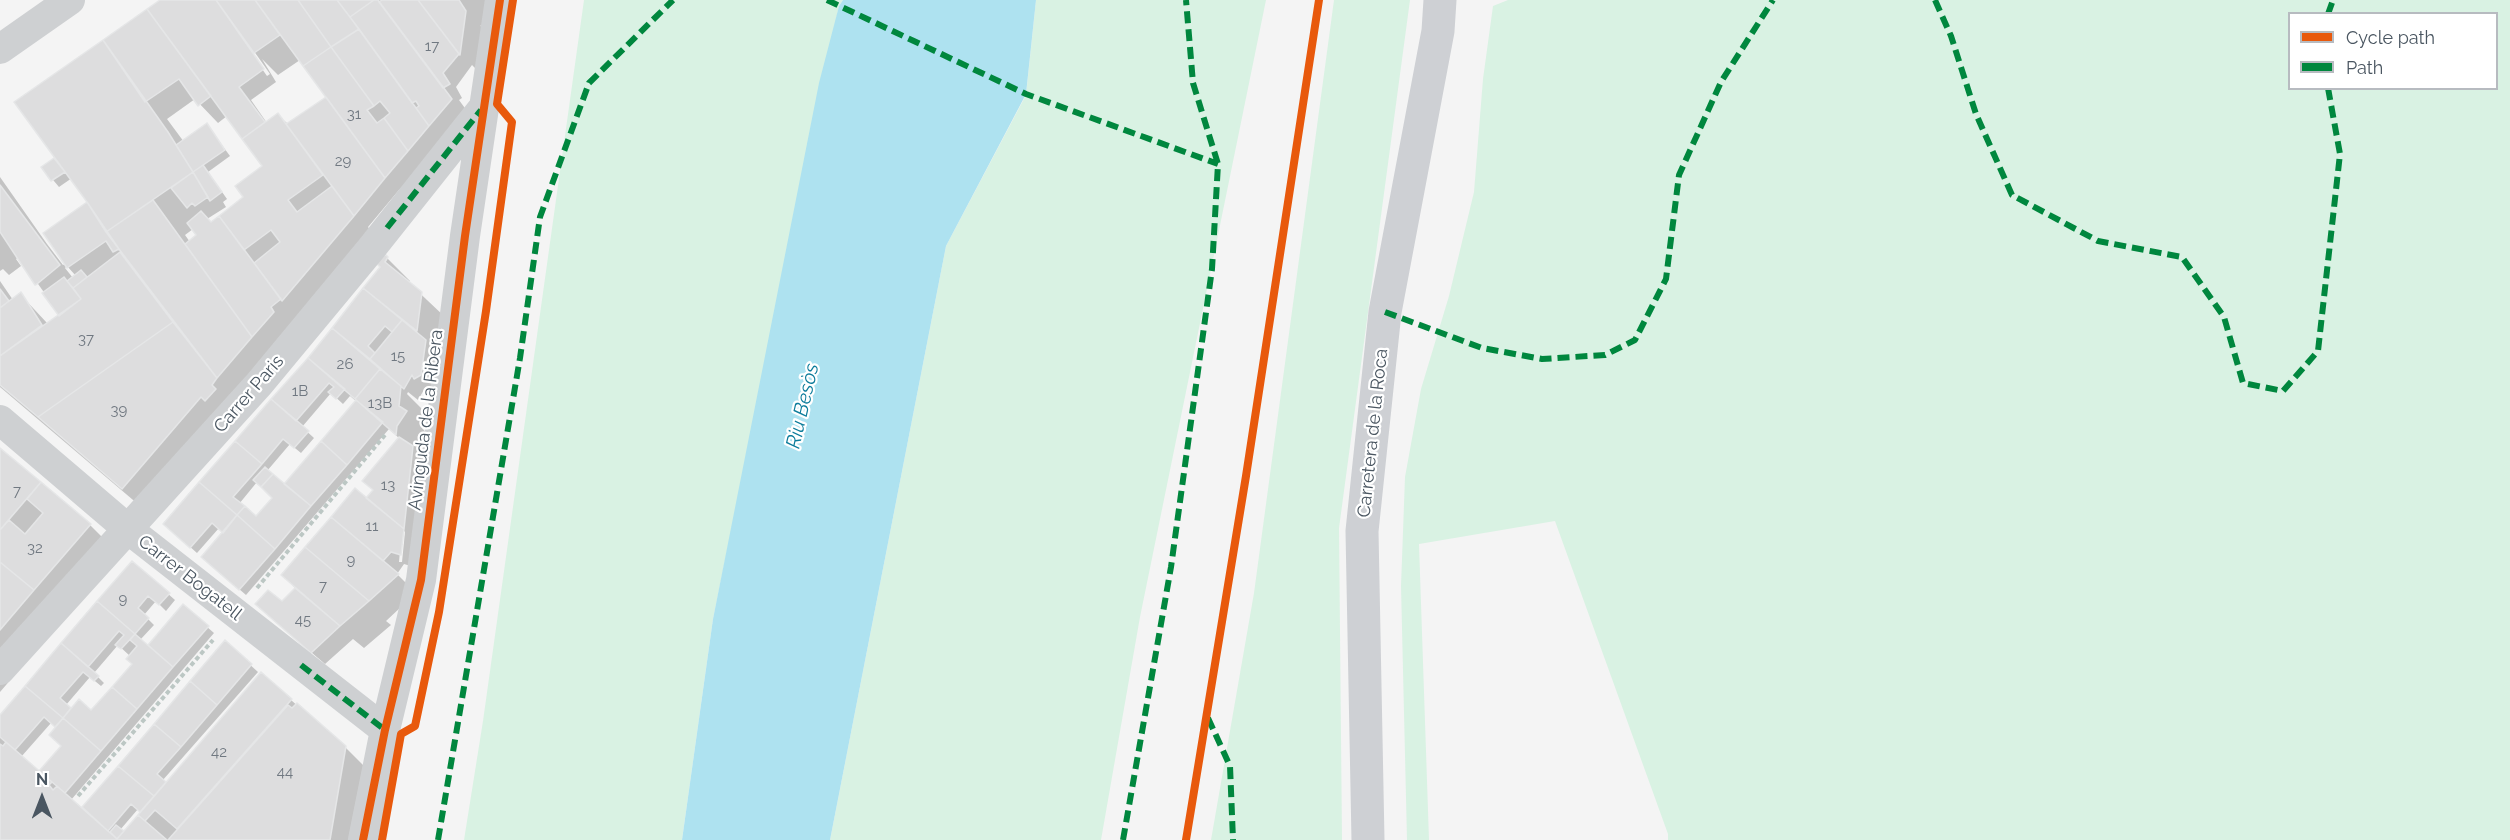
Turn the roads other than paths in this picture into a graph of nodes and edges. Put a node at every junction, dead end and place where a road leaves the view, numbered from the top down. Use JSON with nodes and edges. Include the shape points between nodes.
{"nodes":[{"id":1,"x":70,"y":0,"type":"edge"},
{"id":2,"x":500,"y":0,"type":"edge"},
{"id":3,"x":1457,"y":0,"type":"edge"},
{"id":4,"x":1439,"y":15,"type":"edge"},
{"id":5,"x":0,"y":49,"type":"edge"},
{"id":6,"x":484,"y":105,"type":"junction"},
{"id":7,"x":0,"y":420,"type":"edge"},
{"id":8,"x":129,"y":530,"type":"junction"},
{"id":9,"x":0,"y":670,"type":"edge"},
{"id":10,"x":384,"y":730,"type":"junction"},
{"id":11,"x":363,"y":840,"type":"edge"},
{"id":12,"x":1368,"y":840,"type":"edge"}],
"edges":[{"from":1,"to":5,"type":"street"},
{"from":2,"to":6,"type":"street","name":"Avinguda de la Ribera"},
{"from":3,"to":4,"type":"street","name":"Carretera de la Roca"},
{"from":4,"to":12,"type":"street","name":"Carretera de la Roca","via":[[1385,312],[1362,531]]},
{"from":6,"to":8,"type":"street","name":"Carrer Paris","via":[[259,384]]},
{"from":6,"to":10,"type":"street","name":"Avinguda de la Ribera","via":[[421,580]]},
{"from":7,"to":8,"type":"street","name":"Carrer Bogatell"},
{"from":8,"to":9,"type":"street","name":"Carrer Paris"},
{"from":8,"to":10,"type":"street","name":"Carrer Bogatell"},
{"from":10,"to":11,"type":"street","name":"Avinguda de la Ribera"}]}
